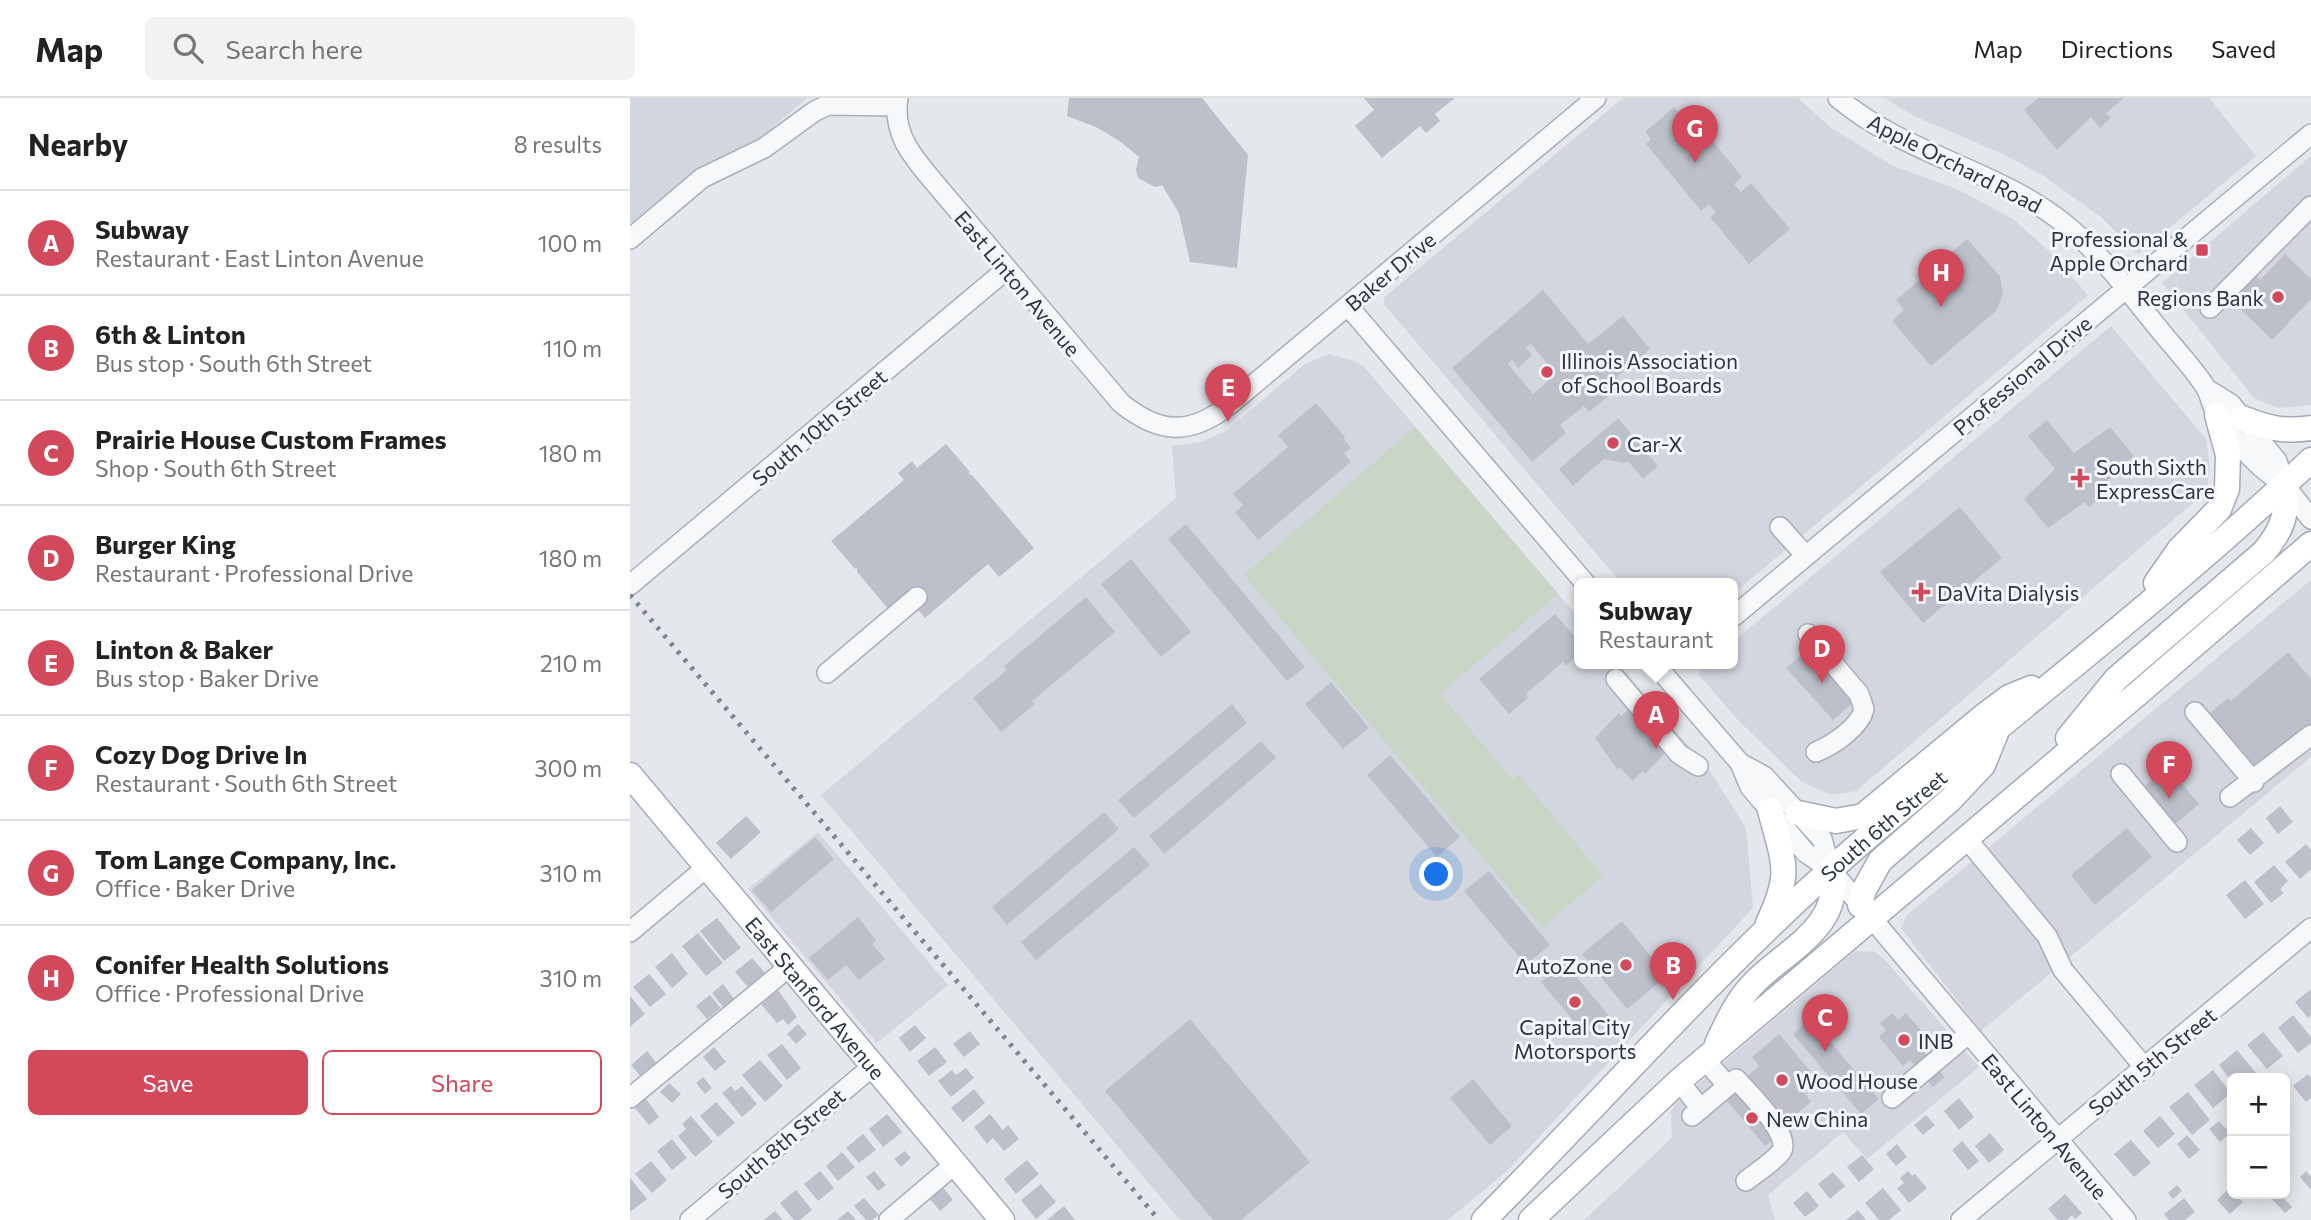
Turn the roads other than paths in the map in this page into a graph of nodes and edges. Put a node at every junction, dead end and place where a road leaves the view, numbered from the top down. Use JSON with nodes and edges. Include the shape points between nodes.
{"nodes":[{"id":1,"x":1597,"y":98,"type":"edge"},
{"id":2,"x":1838,"y":98,"type":"edge"},
{"id":3,"x":898,"y":102,"type":"edge"},
{"id":4,"x":2311,"y":134,"type":"edge"},
{"id":5,"x":2311,"y":206,"type":"edge"},
{"id":6,"x":630,"y":239,"type":"edge"},
{"id":7,"x":1007,"y":269,"type":"junction"},
{"id":8,"x":2126,"y":288,"type":"junction"},
{"id":9,"x":1348,"y":306,"type":"junction"},
{"id":10,"x":2210,"y":308,"type":"dead end"},
{"id":11,"x":2207,"y":389,"type":"junction"},
{"id":12,"x":2217,"y":415,"type":"junction"},
{"id":13,"x":2242,"y":418,"type":"junction"},
{"id":14,"x":1174,"y":428,"type":"joint"},
{"id":15,"x":2311,"y":428,"type":"edge"},
{"id":16,"x":2311,"y":460,"type":"edge"},
{"id":17,"x":2284,"y":484,"type":"junction"},
{"id":18,"x":2311,"y":519,"type":"edge"},
{"id":19,"x":1780,"y":527,"type":"dead end"},
{"id":20,"x":2311,"y":544,"type":"edge"},
{"id":21,"x":1806,"y":556,"type":"junction"},
{"id":22,"x":1581,"y":578,"type":"edge"},
{"id":23,"x":630,"y":585,"type":"edge"},
{"id":24,"x":917,"y":597,"type":"dead end"},
{"id":25,"x":1738,"y":613,"type":"edge"},
{"id":26,"x":2134,"y":614,"type":"junction"},
{"id":27,"x":1808,"y":634,"type":"dead end"},
{"id":28,"x":1666,"y":669,"type":"edge"},
{"id":29,"x":827,"y":673,"type":"dead end"},
{"id":30,"x":2061,"y":676,"type":"junction"},
{"id":31,"x":1616,"y":679,"type":"dead end"},
{"id":32,"x":2191,"y":716,"type":"dead end"},
{"id":33,"x":1997,"y":729,"type":"junction"},
{"id":34,"x":2311,"y":735,"type":"edge"},
{"id":35,"x":1816,"y":752,"type":"dead end"},
{"id":36,"x":1740,"y":763,"type":"junction"},
{"id":37,"x":1698,"y":766,"type":"dead end"},
{"id":38,"x":2121,"y":774,"type":"dead end"},
{"id":39,"x":630,"y":775,"type":"edge"},
{"id":40,"x":2031,"y":783,"type":"junction"},
{"id":41,"x":1770,"y":810,"type":"junction"},
{"id":42,"x":1798,"y":813,"type":"junction"},
{"id":43,"x":1966,"y":838,"type":"junction"},
{"id":44,"x":2177,"y":842,"type":"dead end"},
{"id":45,"x":707,"y":866,"type":"junction"},
{"id":46,"x":1831,"y":870,"type":"junction"},
{"id":47,"x":1866,"y":912,"type":"junction"},
{"id":48,"x":2311,"y":929,"type":"edge"},
{"id":49,"x":630,"y":932,"type":"edge"},
{"id":50,"x":1763,"y":933,"type":"junction"},
{"id":51,"x":790,"y":966,"type":"junction"},
{"id":52,"x":1968,"y":1034,"type":"junction"},
{"id":53,"x":1709,"y":1055,"type":"junction"},
{"id":54,"x":873,"y":1066,"type":"junction"},
{"id":55,"x":2145,"y":1068,"type":"junction"},
{"id":56,"x":1679,"y":1081,"type":"junction"},
{"id":57,"x":1732,"y":1083,"type":"junction"},
{"id":58,"x":630,"y":1098,"type":"edge"},
{"id":59,"x":1892,"y":1098,"type":"dead end"},
{"id":60,"x":2057,"y":1138,"type":"junction"},
{"id":61,"x":955,"y":1164,"type":"junction"},
{"id":62,"x":1746,"y":1181,"type":"dead end"},
{"id":63,"x":690,"y":1220,"type":"edge"},
{"id":64,"x":888,"y":1220,"type":"edge"},
{"id":65,"x":1002,"y":1220,"type":"edge"},
{"id":66,"x":1484,"y":1220,"type":"edge"},
{"id":67,"x":1531,"y":1220,"type":"edge"},
{"id":68,"x":1961,"y":1220,"type":"edge"},
{"id":69,"x":2126,"y":1220,"type":"edge"}],
"edges":[{"from":1,"to":9,"type":"street","name":"Baker Drive"},
{"from":2,"to":8,"type":"street","name":"Apple Orchard Road","via":[[1921,149],[2006,185],[2041,206],[2074,232]]},
{"from":3,"to":6,"type":"street","via":[[828,105],[816,111],[764,148],[702,178]]},
{"from":3,"to":7,"type":"street","name":"East Linton Avenue","via":[[899,129],[911,154]]},
{"from":4,"to":8,"type":"street","name":"Professional Drive"},
{"from":5,"to":10,"type":"street"},
{"from":7,"to":14,"type":"street","name":"East Linton Avenue","via":[[1121,403],[1142,420]]},
{"from":7,"to":23,"type":"street","name":"South 10th Street"},
{"from":8,"to":11,"type":"street","name":"Apple Orchard Road"},
{"from":8,"to":21,"type":"street","name":"Professional Drive"},
{"from":9,"to":14,"type":"street","name":"Baker Drive","via":[[1220,412],[1199,424]]},
{"from":9,"to":22,"type":"street"},
{"from":11,"to":12,"type":"street","name":"Apple Orchard Road"},
{"from":11,"to":13,"type":"street","name":"Apple Orchard Road","via":[[2231,404]]},
{"from":12,"to":17,"type":"street","name":"Apple Orchard Road","via":[[2263,471]]},
{"from":12,"to":26,"type":"main road","via":[[2228,455],[2227,489],[2219,509],[2179,551]]},
{"from":13,"to":15,"type":"main road","via":[[2288,432]]},
{"from":13,"to":17,"type":"street","name":"Apple Orchard Road","via":[[2277,461]]},
{"from":16,"to":17,"type":"main road","name":"South 6th Street"},
{"from":17,"to":18,"type":"street","name":"Apple Orchard Road"},
{"from":17,"to":26,"type":"main road","name":"South 6th Street"},
{"from":17,"to":40,"type":"main road","via":[[2286,514],[2264,552],[2116,679]]},
{"from":19,"to":21,"type":"street"},
{"from":20,"to":40,"type":"main road"},
{"from":21,"to":25,"type":"street","name":"Professional Drive"},
{"from":24,"to":29,"type":"street"},
{"from":26,"to":30,"type":"main road","name":"South 6th Street"},
{"from":27,"to":35,"type":"street","via":[[1859,694],[1864,709],[1858,722]]},
{"from":28,"to":36,"type":"street","name":"East Linton Avenue"},
{"from":30,"to":33,"type":"main road","name":"South 6th Street"},
{"from":30,"to":42,"type":"main road","via":[[2009,697],[1863,816],[1836,821]]},
{"from":31,"to":37,"type":"street","via":[[1679,754]]},
{"from":32,"to":34,"type":"street","via":[[2243,789]]},
{"from":33,"to":46,"type":"main road","name":"South 6th Street"},
{"from":33,"to":47,"type":"main road","via":[[1983,765],[1880,861],[1864,890]]},
{"from":36,"to":41,"type":"street","name":"East Linton Avenue","via":[[1750,787]]},
{"from":36,"to":42,"type":"street","name":"East Linton Avenue","via":[[1764,776]]},
{"from":38,"to":44,"type":"street"},
{"from":39,"to":45,"type":"main road","name":"East Stanford Avenue"},
{"from":40,"to":43,"type":"main road"},
{"from":41,"to":46,"type":"street","name":"East Linton Avenue","via":[[1806,853]]},
{"from":41,"to":50,"type":"main road","via":[[1785,869],[1779,899]]},
{"from":42,"to":46,"type":"street","name":"East Linton Avenue","via":[[1822,839]]},
{"from":43,"to":47,"type":"main road"},
{"from":43,"to":55,"type":"street","via":[[2047,936],[2063,970]]},
{"from":45,"to":49,"type":"street"},
{"from":45,"to":51,"type":"main road","name":"East Stanford Avenue"},
{"from":46,"to":47,"type":"street","name":"East Linton Avenue"},
{"from":46,"to":50,"type":"main road","name":"South 6th Street"},
{"from":46,"to":53,"type":"main road","via":[[1833,890],[1824,919],[1732,1009]]},
{"from":47,"to":52,"type":"street","name":"East Linton Avenue"},
{"from":47,"to":53,"type":"main road"},
{"from":48,"to":55,"type":"street","name":"South 5th Street"},
{"from":50,"to":66,"type":"main road","name":"South 6th Street"},
{"from":51,"to":54,"type":"main road","name":"East Stanford Avenue"},
{"from":51,"to":58,"type":"street"},
{"from":52,"to":59,"type":"street"},
{"from":52,"to":60,"type":"street","name":"East Linton Avenue"},
{"from":53,"to":56,"type":"main road"},
{"from":53,"to":57,"type":"street"},
{"from":54,"to":61,"type":"main road","name":"East Stanford Avenue"},
{"from":54,"to":63,"type":"street","name":"South 8th Street"},
{"from":55,"to":60,"type":"street","name":"South 5th Street"},
{"from":56,"to":57,"type":"street","via":[[1697,1112]]},
{"from":56,"to":67,"type":"main road"},
{"from":57,"to":62,"type":"street","via":[[1778,1128],[1784,1143],[1782,1152]]},
{"from":60,"to":68,"type":"street","name":"South 5th Street"},
{"from":60,"to":69,"type":"street","name":"East Linton Avenue"},
{"from":61,"to":64,"type":"street"},
{"from":61,"to":65,"type":"main road","name":"East Stanford Avenue"}]}
